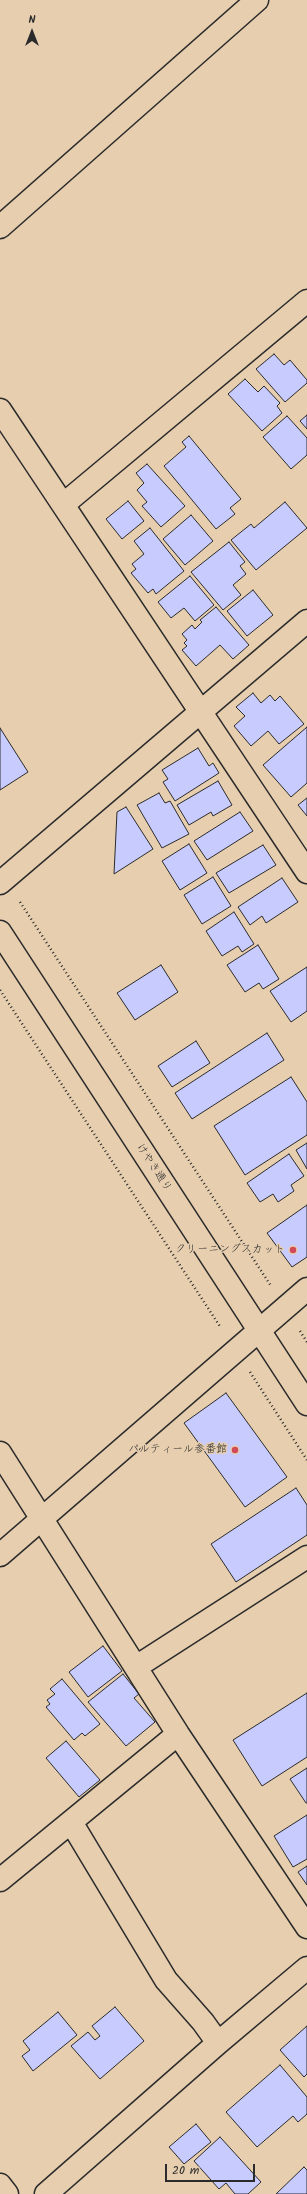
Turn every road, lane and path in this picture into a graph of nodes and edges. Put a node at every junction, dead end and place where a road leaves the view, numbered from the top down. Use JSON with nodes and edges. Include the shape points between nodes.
{"nodes":[{"id":1,"x":257,"y":0,"type":"edge"},
{"id":2,"x":0,"y":227,"type":"edge"},
{"id":3,"x":307,"y":301,"type":"edge"},
{"id":4,"x":0,"y":410,"type":"edge"},
{"id":5,"x":64,"y":504,"type":"junction"},
{"id":6,"x":307,"y":621,"type":"edge"},
{"id":7,"x":200,"y":713,"type":"junction"},
{"id":8,"x":307,"y":872,"type":"edge"},
{"id":9,"x":3,"y":880,"type":"edge"},
{"id":10,"x":0,"y":932,"type":"edge"},
{"id":11,"x":0,"y":990,"type":"edge"},
{"id":12,"x":307,"y":1289,"type":"edge"},
{"id":13,"x":285,"y":1308,"type":"junction"},
{"id":14,"x":259,"y":1331,"type":"junction"},
{"id":15,"x":307,"y":1342,"type":"edge"},
{"id":16,"x":236,"y":1351,"type":"junction"},
{"id":17,"x":307,"y":1404,"type":"edge"},
{"id":18,"x":0,"y":1454,"type":"edge"},
{"id":19,"x":307,"y":1460,"type":"edge"},
{"id":20,"x":43,"y":1519,"type":"junction"},
{"id":21,"x":0,"y":1555,"type":"edge"},
{"id":22,"x":307,"y":1556,"type":"edge"},
{"id":23,"x":136,"y":1667,"type":"junction"},
{"id":24,"x":178,"y":1734,"type":"junction"},
{"id":25,"x":71,"y":1822,"type":"junction"},
{"id":26,"x":0,"y":1880,"type":"edge"},
{"id":27,"x":307,"y":1927,"type":"edge"},
{"id":28,"x":307,"y":1968,"type":"edge"},
{"id":29,"x":218,"y":2043,"type":"junction"},
{"id":30,"x":0,"y":2185,"type":"edge"},
{"id":31,"x":6,"y":2194,"type":"edge"},
{"id":32,"x":46,"y":2194,"type":"edge"}],
"edges":[{"from":1,"to":2,"type":"street"},
{"from":3,"to":5,"type":"street"},
{"from":4,"to":5,"type":"street"},
{"from":5,"to":7,"type":"street"},
{"from":6,"to":7,"type":"street"},
{"from":7,"to":8,"type":"street"},
{"from":7,"to":9,"type":"street"},
{"from":9,"to":13,"type":"path"},
{"from":10,"to":14,"type":"street","name":"けやき通り"},
{"from":11,"to":16,"type":"path"},
{"from":12,"to":13,"type":"street"},
{"from":13,"to":14,"type":"street"},
{"from":13,"to":15,"type":"path"},
{"from":14,"to":16,"type":"street"},
{"from":14,"to":17,"type":"street","name":"けやき通り"},
{"from":16,"to":19,"type":"path"},
{"from":16,"to":20,"type":"street"},
{"from":18,"to":20,"type":"street"},
{"from":20,"to":21,"type":"street"},
{"from":20,"to":23,"type":"street"},
{"from":22,"to":23,"type":"street"},
{"from":23,"to":24,"type":"street"},
{"from":24,"to":25,"type":"street"},
{"from":24,"to":27,"type":"street"},
{"from":25,"to":26,"type":"street"},
{"from":25,"to":29,"type":"street","via":[[166,1980]]},
{"from":28,"to":29,"type":"street"},
{"from":29,"to":32,"type":"street"},
{"from":30,"to":31,"type":"street"}]}
